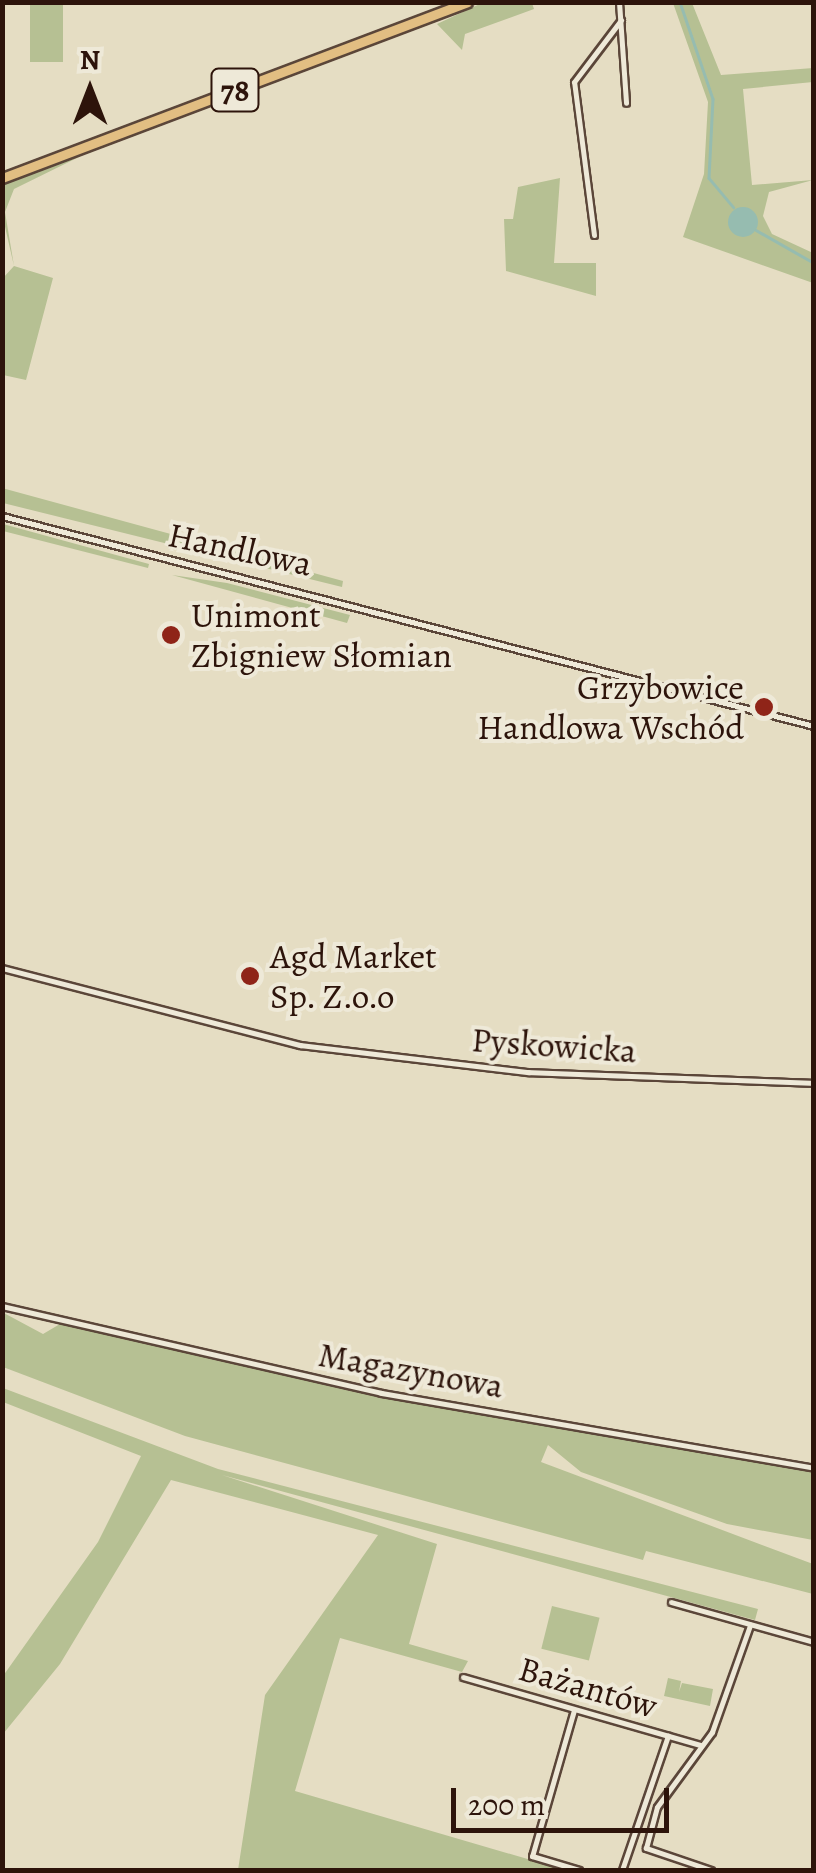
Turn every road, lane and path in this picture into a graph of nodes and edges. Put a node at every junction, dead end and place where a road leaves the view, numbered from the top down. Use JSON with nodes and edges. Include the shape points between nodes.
{"nodes":[{"id":1,"x":467,"y":2,"type":"edge"},
{"id":2,"x":619,"y":2,"type":"edge"},
{"id":3,"x":621,"y":20,"type":"junction"},
{"id":4,"x":626,"y":103,"type":"dead end"},
{"id":5,"x":2,"y":178,"type":"edge"},
{"id":6,"x":594,"y":235,"type":"dead end"},
{"id":7,"x":2,"y":516,"type":"edge"},
{"id":8,"x":814,"y":726,"type":"edge"},
{"id":9,"x":2,"y":968,"type":"edge"},
{"id":10,"x":814,"y":1083,"type":"edge"},
{"id":11,"x":2,"y":1306,"type":"edge"},
{"id":12,"x":814,"y":1468,"type":"edge"},
{"id":13,"x":670,"y":1602,"type":"dead end"},
{"id":14,"x":750,"y":1625,"type":"junction"},
{"id":15,"x":814,"y":1642,"type":"edge"},
{"id":16,"x":463,"y":1677,"type":"dead end"},
{"id":17,"x":574,"y":1709,"type":"junction"},
{"id":18,"x":668,"y":1736,"type":"junction"},
{"id":19,"x":700,"y":1745,"type":"junction"},
{"id":20,"x":579,"y":1870,"type":"edge"},
{"id":21,"x":622,"y":1870,"type":"edge"},
{"id":22,"x":711,"y":1870,"type":"edge"}],
"edges":[{"from":1,"to":5,"type":"main road","number":"78"},
{"from":2,"to":3,"type":"street"},
{"from":3,"to":4,"type":"street"},
{"from":3,"to":6,"type":"street","via":[[574,82]]},
{"from":7,"to":8,"type":"street","name":"Handlowa"},
{"from":9,"to":10,"type":"street","name":"Pyskowicka","via":[[300,1046],[528,1072]]},
{"from":11,"to":12,"type":"street","name":"Magazynowa","via":[[381,1393]]},
{"from":13,"to":14,"type":"street"},
{"from":14,"to":15,"type":"street"},
{"from":14,"to":19,"type":"street","via":[[730,1694]]},
{"from":16,"to":17,"type":"street","name":"Bażantów"},
{"from":17,"to":18,"type":"street","name":"Bażantów"},
{"from":17,"to":20,"type":"street","via":[[532,1856]]},
{"from":18,"to":19,"type":"street","name":"Bażantów"},
{"from":18,"to":21,"type":"street"},
{"from":19,"to":22,"type":"street","via":[[657,1807],[646,1848]]}]}
